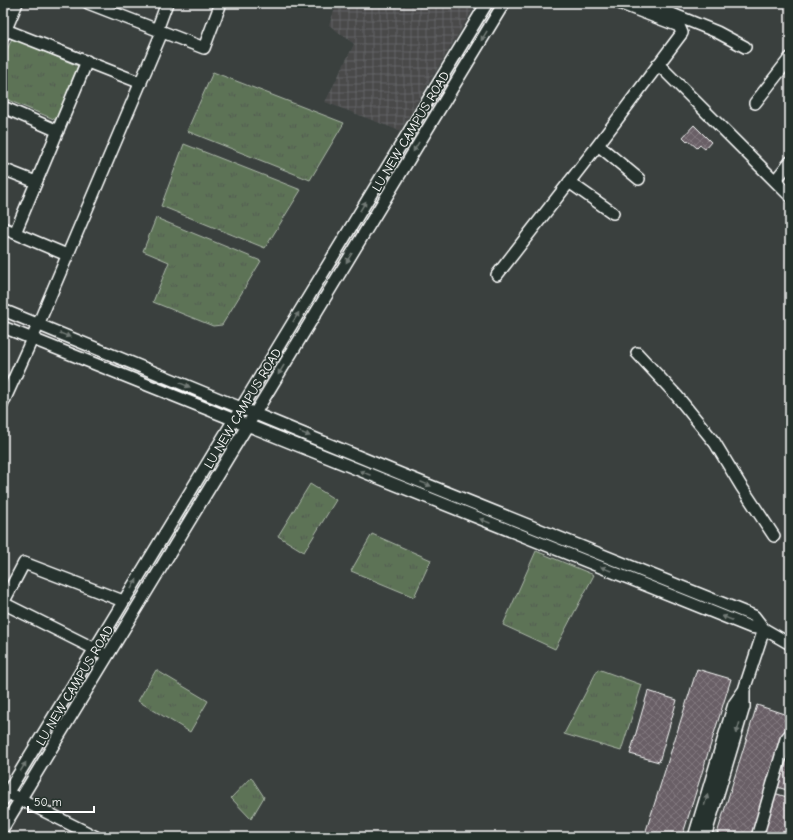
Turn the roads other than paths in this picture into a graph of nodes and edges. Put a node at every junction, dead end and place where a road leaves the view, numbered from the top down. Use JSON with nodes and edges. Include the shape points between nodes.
{"nodes":[{"id":1,"x":17,"y":3,"type":"edge"},
{"id":2,"x":88,"y":3,"type":"edge"},
{"id":3,"x":167,"y":3,"type":"edge"},
{"id":4,"x":222,"y":3,"type":"edge"},
{"id":5,"x":487,"y":3,"type":"edge"},
{"id":6,"x":504,"y":3,"type":"edge"},
{"id":7,"x":619,"y":3,"type":"edge"},
{"id":8,"x":644,"y":3,"type":"edge"},
{"id":9,"x":160,"y":31,"type":"junction"},
{"id":10,"x":4,"y":33,"type":"edge"},
{"id":11,"x":745,"y":47,"type":"dead end"},
{"id":12,"x":790,"y":58,"type":"edge"},
{"id":13,"x":87,"y":62,"type":"junction"},
{"id":14,"x":658,"y":64,"type":"junction"},
{"id":15,"x":141,"y":83,"type":"junction"},
{"id":16,"x":755,"y":102,"type":"dead end"},
{"id":17,"x":3,"y":107,"type":"edge"},
{"id":18,"x":58,"y":131,"type":"junction"},
{"id":19,"x":598,"y":145,"type":"junction"},
{"id":20,"x":790,"y":162,"type":"edge"},
{"id":21,"x":3,"y":169,"type":"edge"},
{"id":22,"x":639,"y":179,"type":"dead end"},
{"id":23,"x":775,"y":181,"type":"junction"},
{"id":24,"x":36,"y":182,"type":"junction"},
{"id":25,"x":570,"y":182,"type":"junction"},
{"id":26,"x":790,"y":196,"type":"edge"},
{"id":27,"x":613,"y":213,"type":"dead end"},
{"id":28,"x":3,"y":228,"type":"edge"},
{"id":29,"x":15,"y":233,"type":"junction"},
{"id":30,"x":67,"y":255,"type":"junction"},
{"id":31,"x":497,"y":275,"type":"dead end"},
{"id":32,"x":3,"y":310,"type":"edge"},
{"id":33,"x":38,"y":324,"type":"junction"},
{"id":34,"x":3,"y":327,"type":"edge"},
{"id":35,"x":32,"y":339,"type":"junction"},
{"id":36,"x":637,"y":353,"type":"dead end"},
{"id":37,"x":3,"y":403,"type":"edge"},
{"id":38,"x":241,"y":408,"type":"junction"},
{"id":39,"x":255,"y":413,"type":"junction"},
{"id":40,"x":234,"y":420,"type":"junction"},
{"id":41,"x":247,"y":426,"type":"junction"},
{"id":42,"x":515,"y":520,"type":"junction"},
{"id":43,"x":509,"y":530,"type":"junction"},
{"id":44,"x":774,"y":536,"type":"dead end"},
{"id":45,"x":124,"y":601,"type":"junction"},
{"id":46,"x":3,"y":603,"type":"edge"},
{"id":47,"x":764,"y":628,"type":"junction"},
{"id":48,"x":790,"y":644,"type":"edge"},
{"id":49,"x":96,"y":649,"type":"junction"},
{"id":50,"x":108,"y":656,"type":"junction"},
{"id":51,"x":744,"y":690,"type":"junction"},
{"id":52,"x":790,"y":734,"type":"edge"},
{"id":53,"x":5,"y":796,"type":"edge"},
{"id":54,"x":21,"y":799,"type":"junction"},
{"id":55,"x":3,"y":828,"type":"edge"},
{"id":56,"x":79,"y":833,"type":"edge"},
{"id":57,"x":96,"y":837,"type":"edge"},
{"id":58,"x":694,"y":837,"type":"edge"},
{"id":59,"x":705,"y":837,"type":"edge"},
{"id":60,"x":757,"y":837,"type":"edge"}],
"edges":[{"from":1,"to":10,"type":"street"},
{"from":2,"to":9,"type":"street"},
{"from":3,"to":9,"type":"street"},
{"from":4,"to":9,"type":"street","via":[[204,48]]},
{"from":38,"to":5,"type":"street","name":"LU NEW CAMPUS ROAD","one_way":true},
{"from":6,"to":39,"type":"street","name":"LU NEW CAMPUS ROAD","one_way":true},
{"from":7,"to":14,"type":"street","via":[[679,26],[682,33]]},
{"from":8,"to":11,"type":"street","via":[[717,32]]},
{"from":9,"to":15,"type":"street"},
{"from":10,"to":13,"type":"street"},
{"from":12,"to":16,"type":"street"},
{"from":13,"to":15,"type":"street"},
{"from":13,"to":18,"type":"street"},
{"from":14,"to":19,"type":"street"},
{"from":14,"to":23,"type":"street"},
{"from":15,"to":30,"type":"street"},
{"from":17,"to":18,"type":"street"},
{"from":18,"to":24,"type":"street"},
{"from":19,"to":22,"type":"street"},
{"from":19,"to":25,"type":"street"},
{"from":20,"to":23,"type":"street"},
{"from":21,"to":24,"type":"street"},
{"from":23,"to":26,"type":"street"},
{"from":24,"to":29,"type":"street"},
{"from":25,"to":27,"type":"street"},
{"from":25,"to":31,"type":"street"},
{"from":28,"to":29,"type":"street"},
{"from":29,"to":30,"type":"street"},
{"from":30,"to":33,"type":"street"},
{"from":32,"to":33,"type":"street"},
{"from":33,"to":35,"type":"street"},
{"from":33,"to":38,"type":"street","one_way":true},
{"from":34,"to":35,"type":"street"},
{"from":35,"to":37,"type":"street"},
{"from":35,"to":40,"type":"street"},
{"from":36,"to":44,"type":"street","via":[[677,396],[715,443]]},
{"from":38,"to":39,"type":"street"},
{"from":38,"to":40,"type":"street","name":"LU NEW CAMPUS ROAD"},
{"from":39,"to":41,"type":"street","name":"LU NEW CAMPUS ROAD"},
{"from":39,"to":42,"type":"street","one_way":true},
{"from":40,"to":41,"type":"street"},
{"from":45,"to":40,"type":"street","name":"LU NEW CAMPUS ROAD","one_way":true},
{"from":43,"to":41,"type":"street","one_way":true},
{"from":41,"to":50,"type":"street","name":"LU NEW CAMPUS ROAD"},
{"from":42,"to":43,"type":"street"},
{"from":42,"to":47,"type":"street","via":[[754,616]]},
{"from":47,"to":43,"type":"street","one_way":true,"via":[[750,627]]},
{"from":45,"to":46,"type":"street","via":[[24,563]]},
{"from":45,"to":49,"type":"street","name":"LU NEW CAMPUS ROAD"},
{"from":46,"to":49,"type":"street"},
{"from":47,"to":48,"type":"street"},
{"from":47,"to":51,"type":"street"},
{"from":49,"to":50,"type":"street"},
{"from":53,"to":49,"type":"street","name":"LU NEW CAMPUS ROAD","one_way":true},
{"from":50,"to":54,"type":"street","name":"LU NEW CAMPUS ROAD"},
{"from":58,"to":51,"type":"street","one_way":true,"via":[[734,704]]},
{"from":51,"to":59,"type":"street","one_way":true,"via":[[744,707]]},
{"from":52,"to":60,"type":"street","via":[[786,739]]},
{"from":53,"to":54,"type":"street"},
{"from":54,"to":55,"type":"street","name":"LU NEW CAMPUS ROAD"},
{"from":54,"to":56,"type":"street"},
{"from":56,"to":57,"type":"street"}]}
